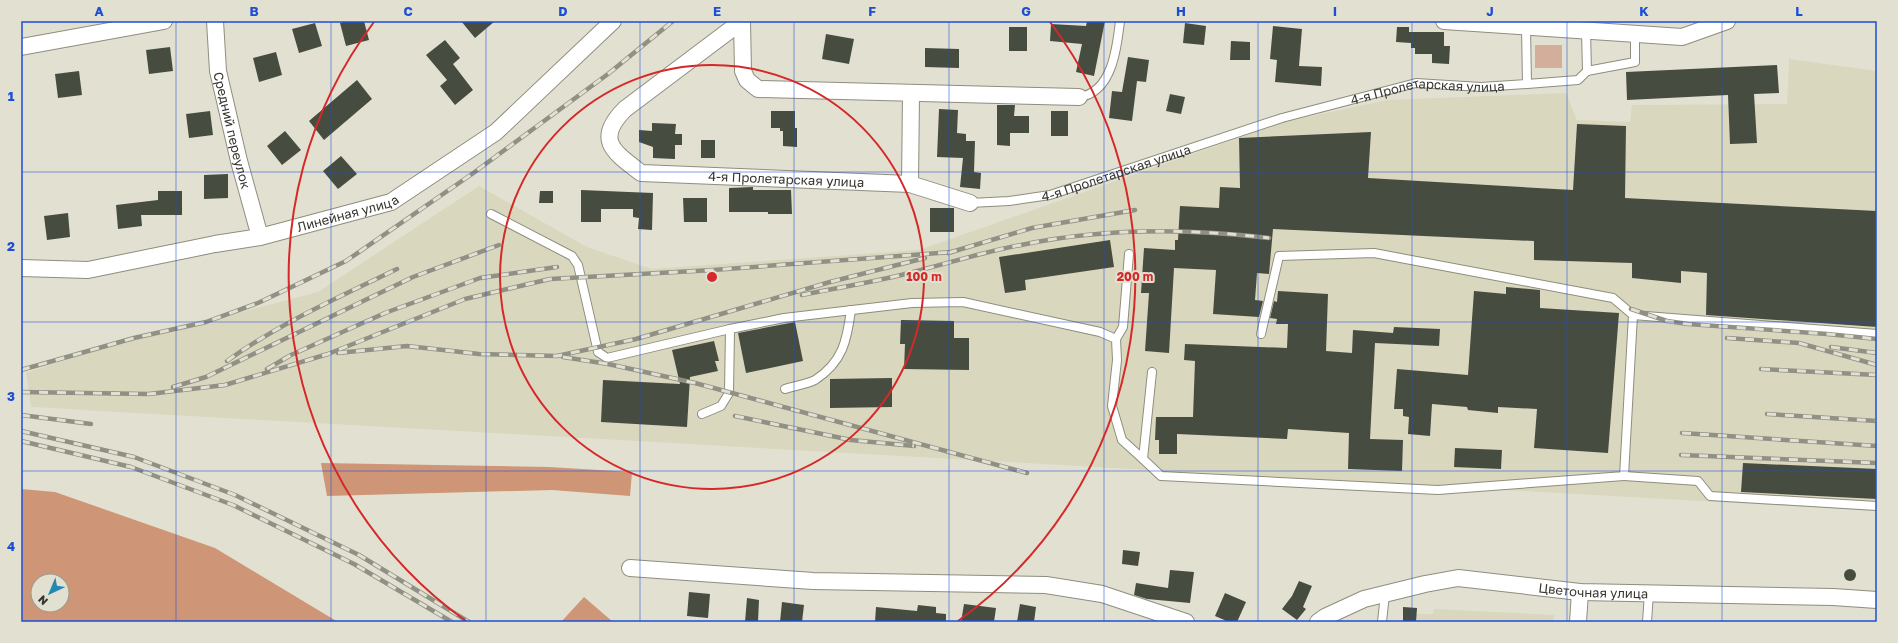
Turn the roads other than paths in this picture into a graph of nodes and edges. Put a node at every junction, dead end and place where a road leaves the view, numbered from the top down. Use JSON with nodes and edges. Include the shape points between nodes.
{"nodes":[{"id":1,"x":164,"y":21,"type":"edge"},
{"id":2,"x":215,"y":21,"type":"edge"},
{"id":3,"x":611,"y":21,"type":"edge"},
{"id":4,"x":742,"y":21,"type":"edge"},
{"id":5,"x":1120,"y":21,"type":"edge"},
{"id":6,"x":1444,"y":21,"type":"edge"},
{"id":7,"x":1727,"y":21,"type":"edge"},
{"id":8,"x":1526,"y":27,"type":"junction"},
{"id":9,"x":1586,"y":31,"type":"junction"},
{"id":10,"x":1635,"y":34,"type":"junction"},
{"id":11,"x":21,"y":47,"type":"edge"},
{"id":12,"x":1587,"y":70,"type":"junction"},
{"id":13,"x":1526,"y":84,"type":"junction"},
{"id":14,"x":911,"y":94,"type":"junction"},
{"id":15,"x":1079,"y":98,"type":"joint"},
{"id":16,"x":910,"y":184,"type":"junction"},
{"id":17,"x":970,"y":203,"type":"joint"},
{"id":18,"x":492,"y":214,"type":"dead end"},
{"id":19,"x":260,"y":237,"type":"junction"},
{"id":20,"x":1129,"y":254,"type":"dead end"},
{"id":21,"x":21,"y":268,"type":"edge"},
{"id":22,"x":851,"y":310,"type":"junction"},
{"id":23,"x":1633,"y":315,"type":"junction"},
{"id":24,"x":730,"y":329,"type":"junction"},
{"id":25,"x":1261,"y":334,"type":"dead end"},
{"id":26,"x":1877,"y":334,"type":"edge"},
{"id":27,"x":1116,"y":339,"type":"junction"},
{"id":28,"x":1152,"y":372,"type":"dead end"},
{"id":29,"x":784,"y":389,"type":"dead end"},
{"id":30,"x":702,"y":414,"type":"dead end"},
{"id":31,"x":1143,"y":459,"type":"junction"},
{"id":32,"x":1624,"y":476,"type":"junction"},
{"id":33,"x":1877,"y":506,"type":"edge"},
{"id":34,"x":630,"y":568,"type":"dead end"},
{"id":35,"x":1580,"y":592,"type":"junction"},
{"id":36,"x":1649,"y":593,"type":"junction"},
{"id":37,"x":1385,"y":594,"type":"junction"},
{"id":38,"x":1877,"y":600,"type":"edge"},
{"id":39,"x":1186,"y":622,"type":"edge"},
{"id":40,"x":1318,"y":622,"type":"edge"},
{"id":41,"x":1382,"y":622,"type":"edge"},
{"id":42,"x":1578,"y":622,"type":"edge"},
{"id":43,"x":1647,"y":622,"type":"edge"}],
"edges":[{"from":1,"to":11,"type":"street"},
{"from":2,"to":19,"type":"street","name":"Средний переулок","via":[[218,71]]},
{"from":3,"to":19,"type":"street","name":"Линейная улица","via":[[496,132],[391,202]]},
{"from":4,"to":14,"type":"street","via":[[743,71],[747,80],[758,89]]},
{"from":4,"to":16,"type":"street","name":"4-я Пролетарская улица","via":[[625,109],[615,119],[611,130],[609,141],[612,149],[641,173]]},
{"from":5,"to":15,"type":"lane","via":[[1117,49],[1106,78],[1089,96]]},
{"from":6,"to":8,"type":"street"},
{"from":7,"to":10,"type":"street","via":[[1682,37]]},
{"from":8,"to":9,"type":"street"},
{"from":8,"to":13,"type":"lane"},
{"from":9,"to":10,"type":"street"},
{"from":9,"to":12,"type":"lane"},
{"from":10,"to":12,"type":"lane","via":[[1635,62]]},
{"from":12,"to":13,"type":"lane","name":"4-я Пролетарская улица","via":[[1578,80]]},
{"from":13,"to":17,"type":"lane","name":"4-я Пролетарская улица","via":[[1481,87],[1416,84],[1282,118],[1050,195]]},
{"from":14,"to":15,"type":"street"},
{"from":14,"to":16,"type":"street"},
{"from":16,"to":17,"type":"street","name":"4-я Пролетарская улица"},
{"from":18,"to":24,"type":"lane","via":[[572,256],[578,265],[598,352],[602,356],[607,358]]},
{"from":19,"to":21,"type":"street","name":"Линейная улица","via":[[88,270]]},
{"from":20,"to":27,"type":"lane","via":[[1123,327]]},
{"from":22,"to":24,"type":"lane","via":[[784,318]]},
{"from":22,"to":27,"type":"lane","via":[[912,303],[963,302],[1100,332]]},
{"from":22,"to":29,"type":"lane","via":[[847,336],[838,359],[814,380]]},
{"from":23,"to":25,"type":"lane","via":[[1613,298],[1374,253],[1279,256]]},
{"from":23,"to":26,"type":"lane"},
{"from":23,"to":32,"type":"lane"},
{"from":24,"to":30,"type":"lane","via":[[728,393],[721,406]]},
{"from":27,"to":31,"type":"lane","via":[[1117,360],[1112,406],[1122,440]]},
{"from":28,"to":31,"type":"lane"},
{"from":31,"to":32,"type":"lane","via":[[1161,476],[1438,490]]},
{"from":32,"to":33,"type":"lane","via":[[1698,481],[1710,496]]},
{"from":34,"to":39,"type":"street","via":[[813,581],[1046,585],[1102,594]]},
{"from":35,"to":36,"type":"street","name":"Цветочная улица"},
{"from":35,"to":37,"type":"street","name":"Цветочная улица","via":[[1458,578]]},
{"from":35,"to":42,"type":"street"},
{"from":36,"to":38,"type":"street","name":"Цветочная улица"},
{"from":36,"to":43,"type":"lane"},
{"from":37,"to":40,"type":"street","name":"Цветочная улица","via":[[1364,599]]},
{"from":37,"to":41,"type":"lane"}]}
